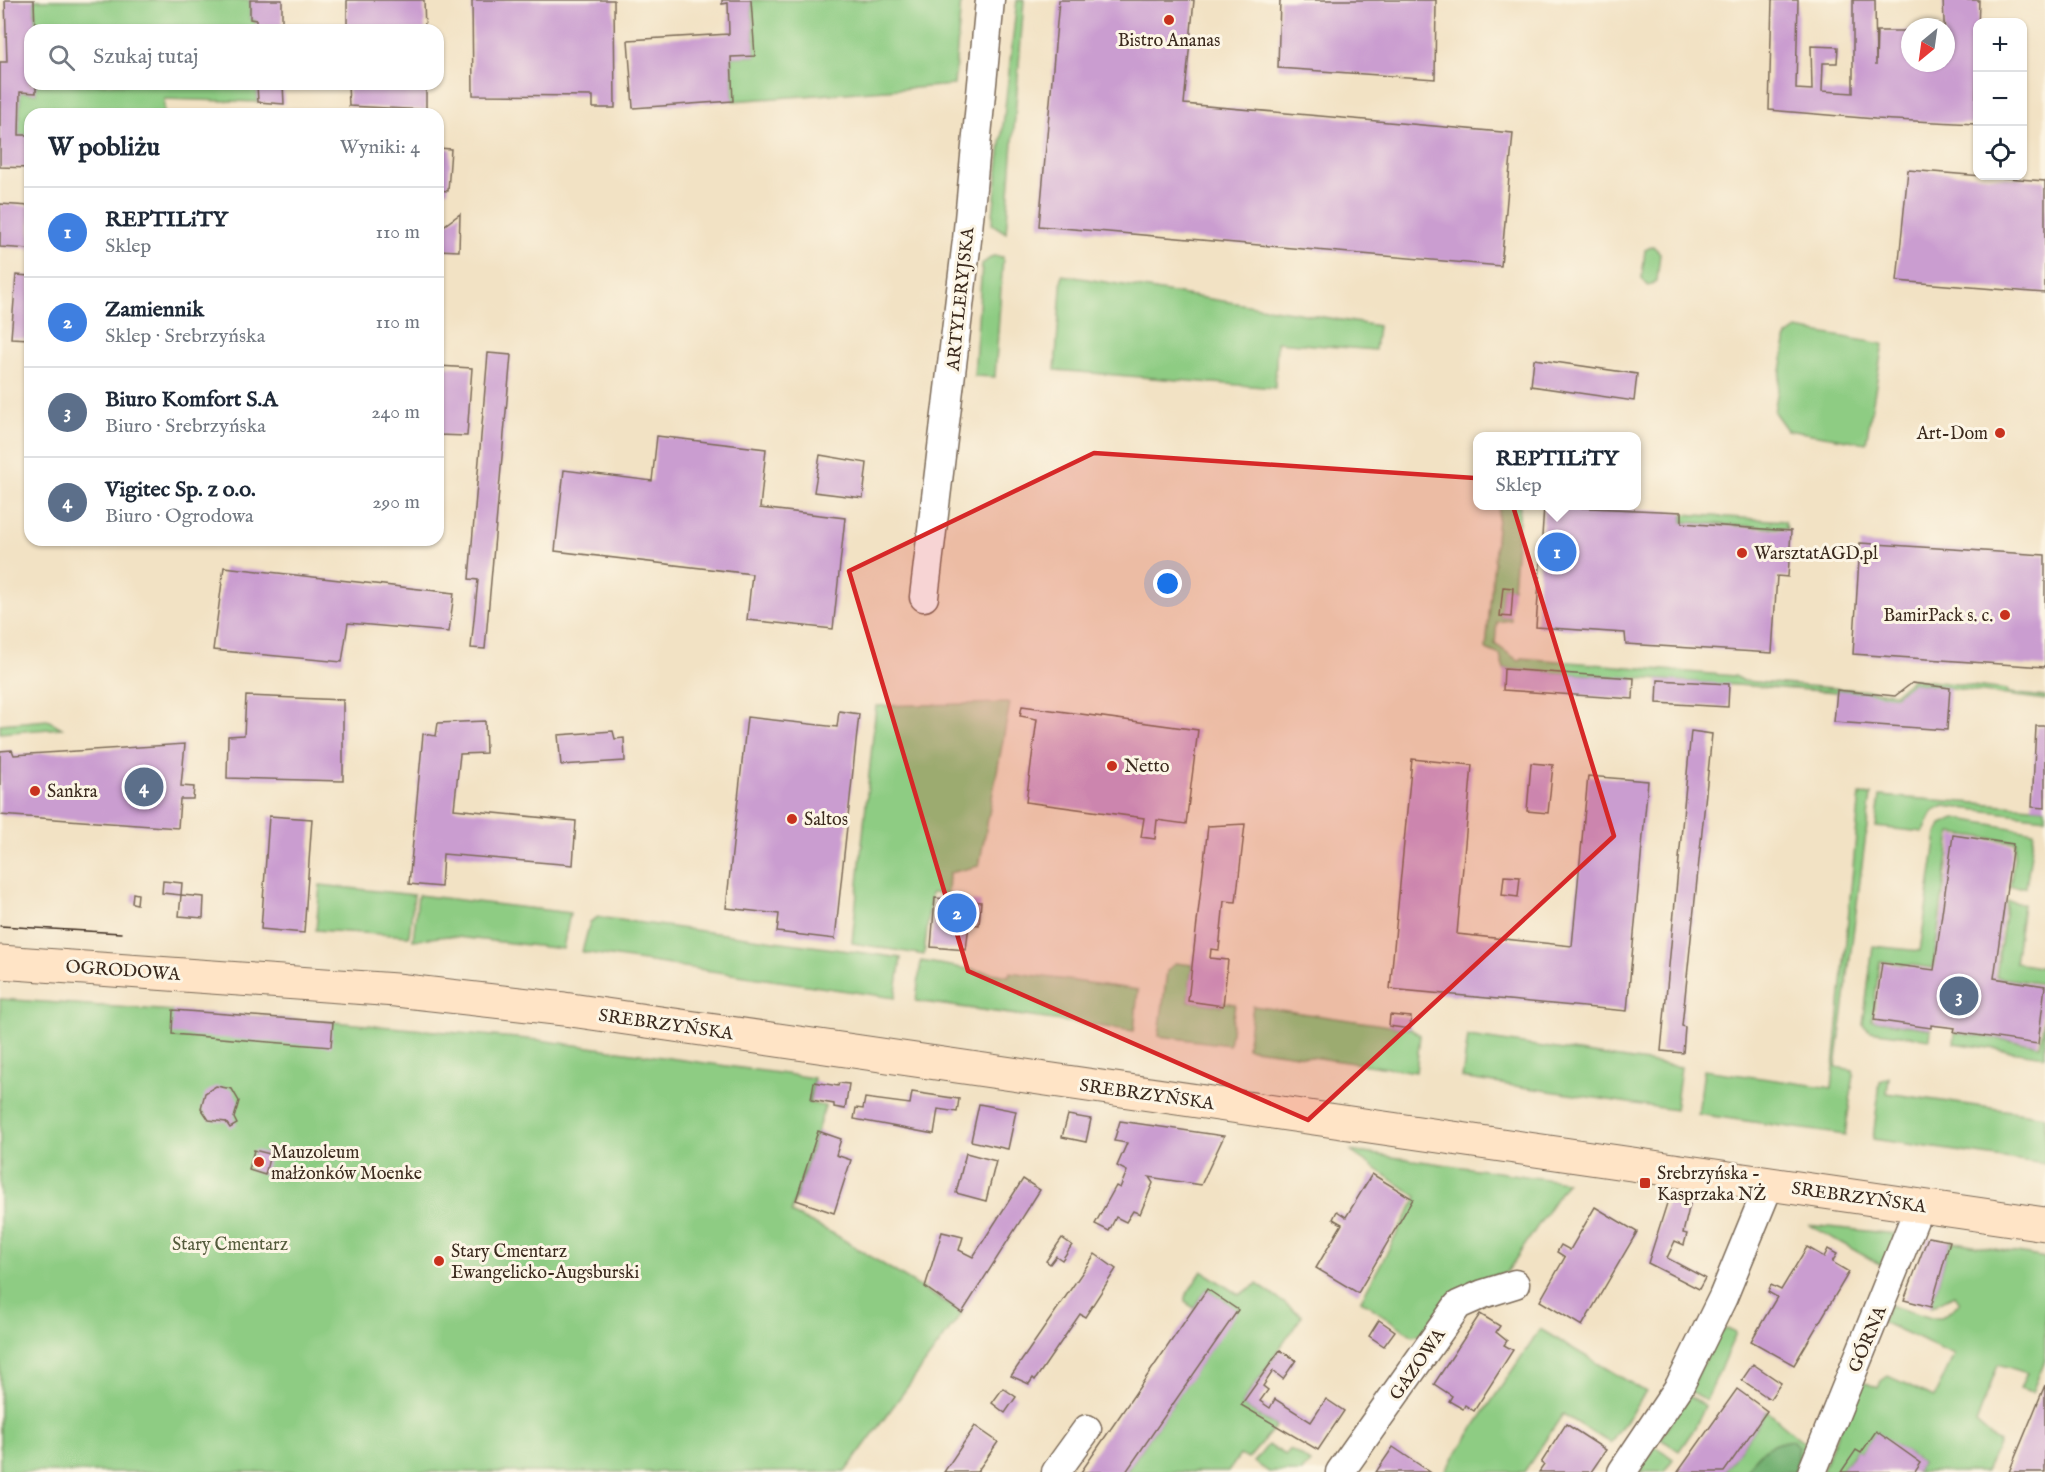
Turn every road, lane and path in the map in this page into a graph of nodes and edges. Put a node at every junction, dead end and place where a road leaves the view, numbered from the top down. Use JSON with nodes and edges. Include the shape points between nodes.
{"nodes":[{"id":1,"x":990,"y":0,"type":"edge"},
{"id":2,"x":924,"y":597,"type":"dead end"},
{"id":3,"x":0,"y":962,"type":"edge"},
{"id":4,"x":246,"y":979,"type":"joint"},
{"id":5,"x":1768,"y":1185,"type":"junction"},
{"id":6,"x":1916,"y":1219,"type":"junction"},
{"id":7,"x":2045,"y":1224,"type":"edge"},
{"id":8,"x":1515,"y":1284,"type":"dead end"},
{"id":9,"x":1087,"y":1429,"type":"dead end"},
{"id":10,"x":1056,"y":1472,"type":"edge"},
{"id":11,"x":1340,"y":1472,"type":"edge"},
{"id":12,"x":1622,"y":1472,"type":"edge"},
{"id":13,"x":1812,"y":1472,"type":"edge"}],
"edges":[{"from":1,"to":2,"type":"street","name":"ARTYLERYJSKA","via":[[967,240]]},
{"from":3,"to":4,"type":"main road","name":"OGRODOWA"},
{"from":4,"to":5,"type":"main road","name":"SREBRZYŃSKA","via":[[396,990],[564,1009]]},
{"from":5,"to":6,"type":"main road","name":"SREBRZYŃSKA"},
{"from":5,"to":12,"type":"street","via":[[1724,1297],[1679,1387]]},
{"from":6,"to":7,"type":"main road","name":"SREBRZYŃSKA"},
{"from":6,"to":13,"type":"street","name":"GÓRNA"},
{"from":8,"to":11,"type":"street","name":"GAZOWA","via":[[1458,1305]]},
{"from":9,"to":10,"type":"street"}]}
